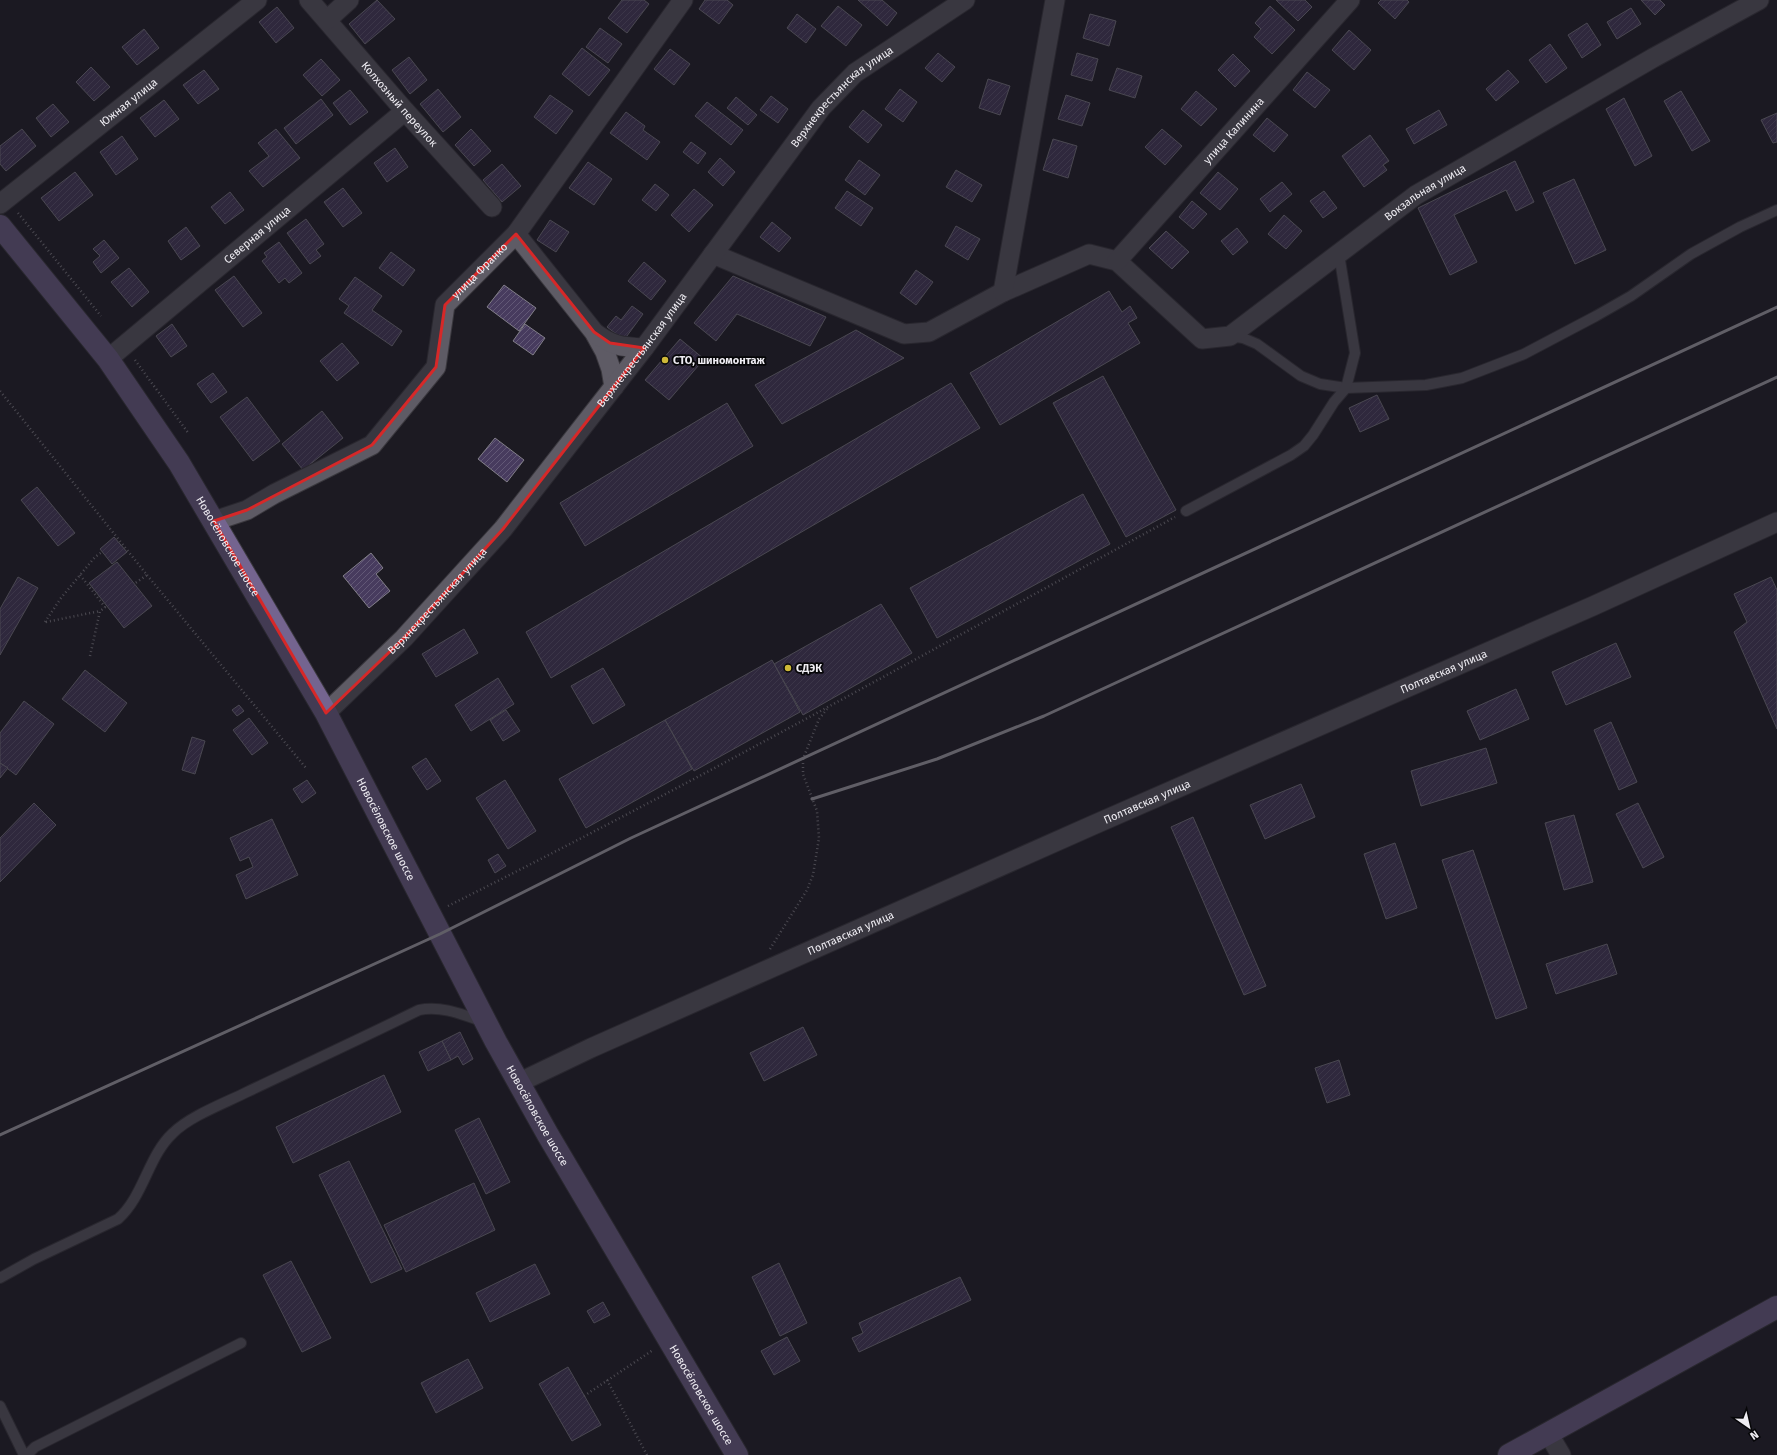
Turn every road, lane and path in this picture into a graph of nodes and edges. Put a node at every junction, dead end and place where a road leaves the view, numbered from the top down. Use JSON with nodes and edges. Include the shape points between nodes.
{"nodes":[{"id":1,"x":257,"y":0,"type":"edge"},
{"id":2,"x":309,"y":0,"type":"edge"},
{"id":3,"x":349,"y":0,"type":"edge"},
{"id":4,"x":684,"y":0,"type":"edge"},
{"id":5,"x":965,"y":0,"type":"edge"},
{"id":6,"x":1055,"y":0,"type":"edge"},
{"id":7,"x":1350,"y":0,"type":"edge"},
{"id":8,"x":1759,"y":0,"type":"edge"},
{"id":9,"x":327,"y":20,"type":"junction"},
{"id":10,"x":406,"y":111,"type":"junction"},
{"id":11,"x":0,"y":204,"type":"edge"},
{"id":12,"x":492,"y":207,"type":"dead end"},
{"id":13,"x":1777,"y":210,"type":"edge"},
{"id":14,"x":0,"y":226,"type":"edge"},
{"id":15,"x":516,"y":234,"type":"junction"},
{"id":16,"x":713,"y":254,"type":"junction"},
{"id":17,"x":1339,"y":254,"type":"junction"},
{"id":18,"x":1117,"y":261,"type":"junction"},
{"id":19,"x":1003,"y":292,"type":"junction"},
{"id":20,"x":594,"y":332,"type":"junction"},
{"id":21,"x":1230,"y":336,"type":"junction"},
{"id":22,"x":644,"y":348,"type":"junction"},
{"id":23,"x":108,"y":359,"type":"junction"},
{"id":24,"x":614,"y":387,"type":"junction"},
{"id":25,"x":1346,"y":388,"type":"junction"},
{"id":26,"x":0,"y":391,"type":"edge"},
{"id":27,"x":1186,"y":511,"type":"joint"},
{"id":28,"x":214,"y":521,"type":"junction"},
{"id":29,"x":1777,"y":522,"type":"edge"},
{"id":30,"x":102,"y":552,"type":"dead end"},
{"id":31,"x":80,"y":575,"type":"junction"},
{"id":32,"x":147,"y":575,"type":"junction"},
{"id":33,"x":134,"y":584,"type":"dead end"},
{"id":34,"x":100,"y":611,"type":"junction"},
{"id":35,"x":90,"y":656,"type":"dead end"},
{"id":36,"x":828,"y":708,"type":"junction"},
{"id":37,"x":326,"y":713,"type":"junction"},
{"id":38,"x":306,"y":768,"type":"dead end"},
{"id":39,"x":430,"y":914,"type":"junction"},
{"id":40,"x":769,"y":950,"type":"dead end"},
{"id":41,"x":486,"y":1022,"type":"junction"},
{"id":42,"x":518,"y":1082,"type":"junction"},
{"id":43,"x":0,"y":1278,"type":"edge"},
{"id":44,"x":1777,"y":1307,"type":"edge"},
{"id":45,"x":241,"y":1342,"type":"dead end"},
{"id":46,"x":657,"y":1347,"type":"dead end"},
{"id":47,"x":608,"y":1380,"type":"junction"},
{"id":48,"x":584,"y":1396,"type":"dead end"},
{"id":49,"x":0,"y":1406,"type":"edge"},
{"id":50,"x":1548,"y":1433,"type":"junction"},
{"id":51,"x":26,"y":1455,"type":"edge"},
{"id":52,"x":647,"y":1455,"type":"edge"},
{"id":53,"x":737,"y":1455,"type":"edge"},
{"id":54,"x":1509,"y":1455,"type":"edge"},
{"id":55,"x":1561,"y":1455,"type":"edge"}],
"edges":[{"from":1,"to":11,"type":"street","name":"Южная улица"},
{"from":2,"to":9,"type":"street","name":"Колхозный переулок"},
{"from":3,"to":9,"type":"street"},
{"from":4,"to":15,"type":"street","name":"улица Франко"},
{"from":5,"to":16,"type":"street","name":"Верхнекрестьянская улица","via":[[855,73],[821,108]]},
{"from":6,"to":19,"type":"street"},
{"from":7,"to":18,"type":"street","name":"улица Калинина"},
{"from":8,"to":17,"type":"street","name":"Вокзальная улица","via":[[1416,195]]},
{"from":9,"to":10,"type":"street","name":"Колхозный переулок"},
{"from":10,"to":12,"type":"street","name":"Колхозный переулок"},
{"from":10,"to":23,"type":"street","name":"Северная улица"},
{"from":13,"to":25,"type":"lane","via":[[1691,254],[1631,296],[1524,354],[1462,378],[1426,385]]},
{"from":14,"to":23,"type":"main road","name":"Новосёловское шоссе"},
{"from":15,"to":20,"type":"street"},
{"from":15,"to":28,"type":"street","name":"улица Франко","via":[[445,305],[436,367],[372,445],[247,510]]},
{"from":16,"to":19,"type":"street","via":[[904,334],[929,332]]},
{"from":16,"to":22,"type":"street","name":"Верхнекрестьянская улица"},
{"from":17,"to":21,"type":"street","name":"Вокзальная улица"},
{"from":17,"to":25,"type":"lane","via":[[1355,353]]},
{"from":18,"to":19,"type":"street","via":[[1089,254]]},
{"from":18,"to":21,"type":"street","via":[[1202,339]]},
{"from":20,"to":22,"type":"street","via":[[610,343]]},
{"from":20,"to":24,"type":"street","via":[[605,352]]},
{"from":21,"to":25,"type":"lane","via":[[1257,344],[1301,376],[1320,384]]},
{"from":22,"to":24,"type":"street","name":"Верхнекрестьянская улица"},
{"from":23,"to":28,"type":"main road","name":"Новосёловское шоссе","via":[[180,463]]},
{"from":24,"to":37,"type":"street","name":"Верхнекрестьянская улица","via":[[503,529],[404,638]]},
{"from":25,"to":27,"type":"lane","via":[[1304,446]]},
{"from":26,"to":32,"type":"path"},
{"from":27,"to":36,"type":"path"},
{"from":28,"to":37,"type":"main road","name":"Новосёловское шоссе"},
{"from":29,"to":42,"type":"street","name":"Полтавская улица"},
{"from":30,"to":31,"type":"path"},
{"from":31,"to":34,"type":"path","via":[[106,606]]},
{"from":31,"to":34,"type":"path","via":[[45,622]]},
{"from":32,"to":33,"type":"path"},
{"from":32,"to":38,"type":"path"},
{"from":34,"to":35,"type":"path"},
{"from":36,"to":39,"type":"path","via":[[586,837]]},
{"from":36,"to":40,"type":"path","via":[[819,719],[803,759],[806,786],[817,811],[819,838],[812,875],[807,890]]},
{"from":37,"to":39,"type":"main road","name":"Новосёловское шоссе"},
{"from":39,"to":41,"type":"main road","name":"Новосёловское шоссе"},
{"from":41,"to":42,"type":"main road","name":"Новосёловское шоссе"},
{"from":41,"to":43,"type":"lane","via":[[438,1009],[419,1010],[209,1111],[174,1131],[163,1142],[133,1202],[118,1219]]},
{"from":42,"to":53,"type":"main road","name":"Новосёловское шоссе"},
{"from":44,"to":50,"type":"main road"},
{"from":45,"to":51,"type":"lane","via":[[35,1447]]},
{"from":46,"to":47,"type":"path"},
{"from":47,"to":48,"type":"path"},
{"from":47,"to":52,"type":"path"},
{"from":49,"to":51,"type":"lane"},
{"from":50,"to":54,"type":"main road"},
{"from":50,"to":55,"type":"street"}]}
